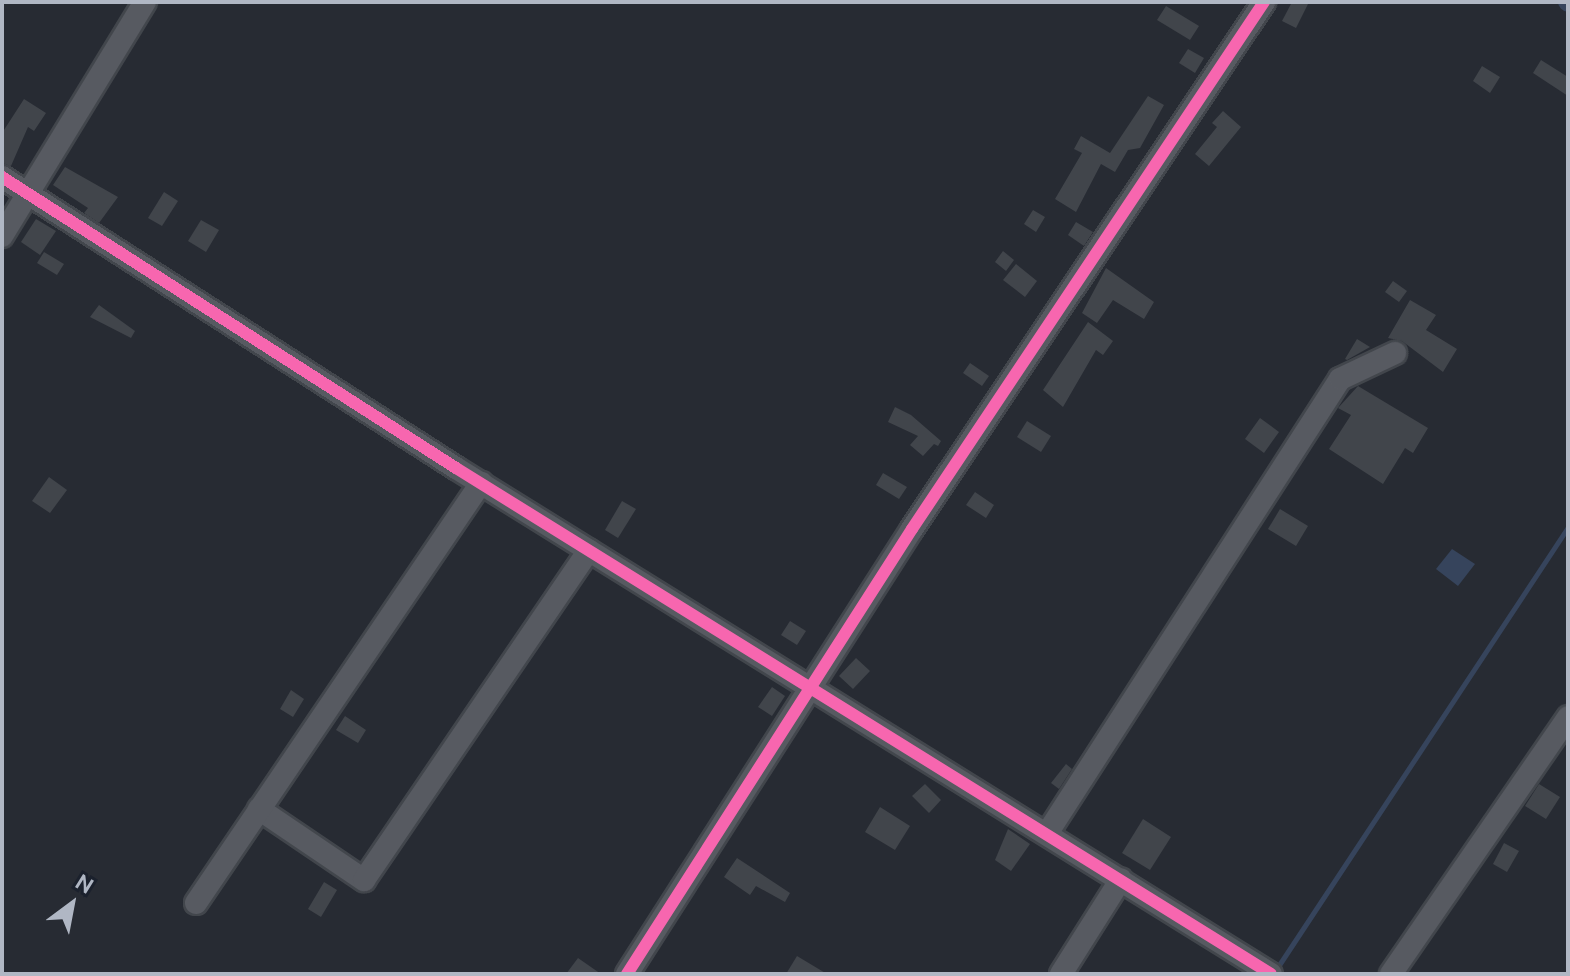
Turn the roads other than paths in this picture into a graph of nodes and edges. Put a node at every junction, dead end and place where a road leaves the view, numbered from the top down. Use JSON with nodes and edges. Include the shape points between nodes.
{"nodes":[{"id":1,"x":145,"y":2,"type":"edge"},
{"id":2,"x":1264,"y":2,"type":"edge"},
{"id":3,"x":2,"y":177,"type":"edge"},
{"id":4,"x":28,"y":192,"type":"junction"},
{"id":5,"x":2,"y":236,"type":"edge"},
{"id":6,"x":1395,"y":353,"type":"dead end"},
{"id":7,"x":481,"y":483,"type":"junction"},
{"id":8,"x":589,"y":550,"type":"junction"},
{"id":9,"x":810,"y":686,"type":"junction"},
{"id":10,"x":1568,"y":717,"type":"edge"},
{"id":11,"x":259,"y":809,"type":"junction"},
{"id":12,"x":1048,"y":832,"type":"junction"},
{"id":13,"x":1121,"y":879,"type":"junction"},
{"id":14,"x":196,"y":903,"type":"dead end"},
{"id":15,"x":627,"y":974,"type":"edge"},
{"id":16,"x":1061,"y":974,"type":"edge"},
{"id":17,"x":1271,"y":974,"type":"edge"},
{"id":18,"x":1391,"y":974,"type":"edge"}],
"edges":[{"from":1,"to":4,"type":"street"},
{"from":2,"to":9,"type":"street"},
{"from":3,"to":4,"type":"street"},
{"from":4,"to":5,"type":"street"},
{"from":4,"to":7,"type":"street"},
{"from":6,"to":12,"type":"street","via":[[1340,379]]},
{"from":7,"to":8,"type":"street"},
{"from":7,"to":11,"type":"street"},
{"from":8,"to":9,"type":"street"},
{"from":8,"to":11,"type":"street","via":[[364,880]]},
{"from":9,"to":12,"type":"street"},
{"from":9,"to":15,"type":"street"},
{"from":10,"to":18,"type":"street"},
{"from":11,"to":14,"type":"street"},
{"from":12,"to":13,"type":"street"},
{"from":13,"to":16,"type":"street"},
{"from":13,"to":17,"type":"street"}]}
